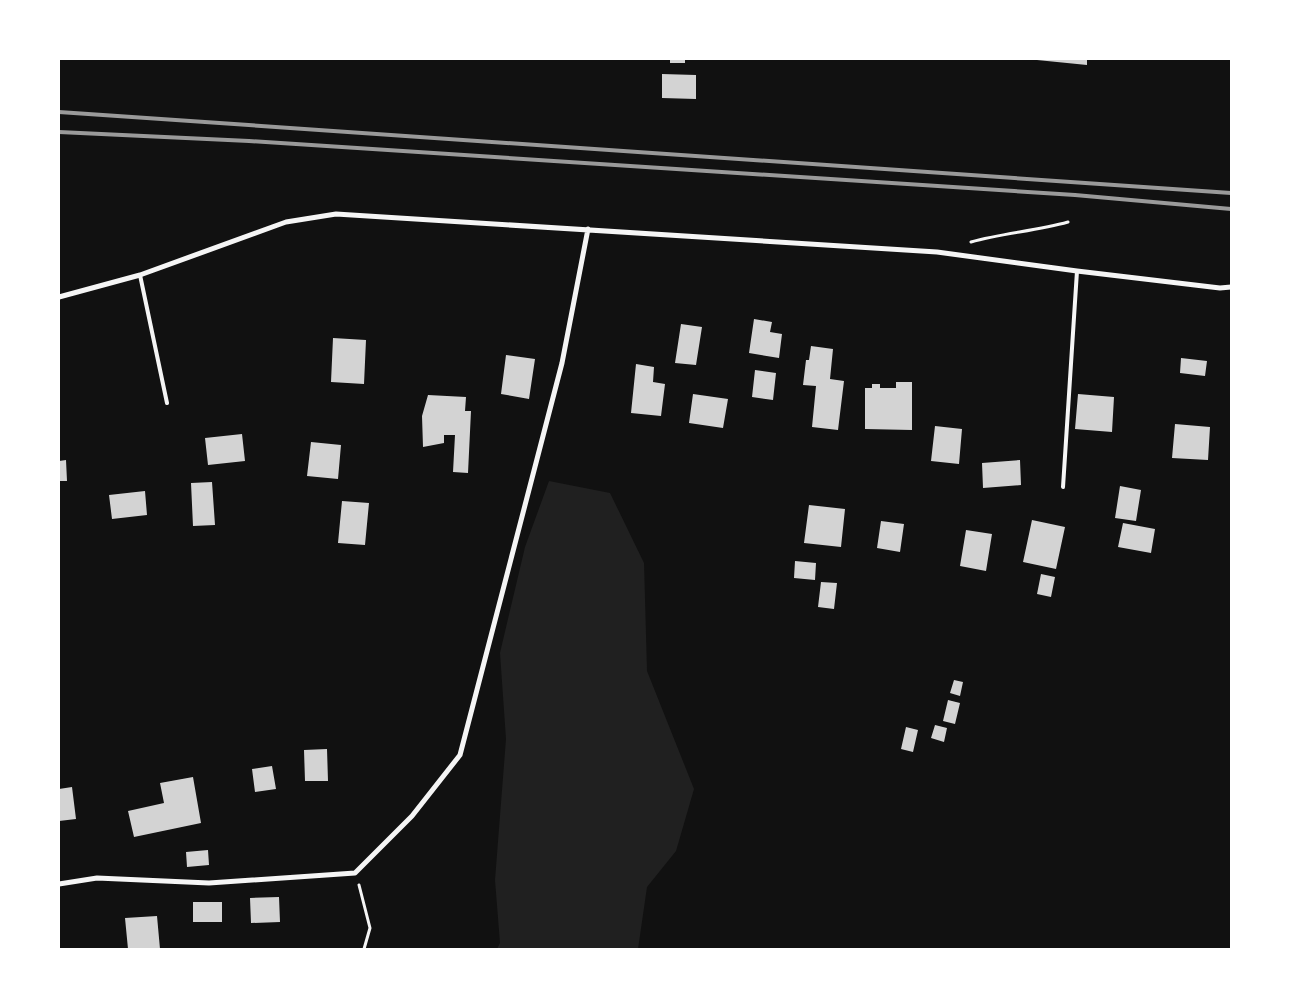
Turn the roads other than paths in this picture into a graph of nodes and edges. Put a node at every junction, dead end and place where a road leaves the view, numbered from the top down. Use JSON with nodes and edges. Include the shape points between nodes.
{"nodes":[{"id":1,"x":588,"y":229,"type":"junction"},
{"id":2,"x":1077,"y":272,"type":"junction"},
{"id":3,"x":140,"y":275,"type":"junction"},
{"id":4,"x":1231,"y":287,"type":"edge"},
{"id":5,"x":59,"y":297,"type":"edge"},
{"id":6,"x":167,"y":403,"type":"dead end"},
{"id":7,"x":1062,"y":487,"type":"dead end"},
{"id":8,"x":59,"y":884,"type":"edge"}],
"edges":[{"from":1,"to":2,"type":"street","via":[[937,252]]},
{"from":1,"to":3,"type":"street","via":[[336,214],[286,222]]},
{"from":1,"to":8,"type":"street","via":[[562,363],[460,755],[412,816],[356,873],[209,883],[97,878]]},
{"from":2,"to":4,"type":"street"},
{"from":2,"to":7,"type":"lane"},
{"from":3,"to":5,"type":"street"},
{"from":3,"to":6,"type":"lane"}]}
